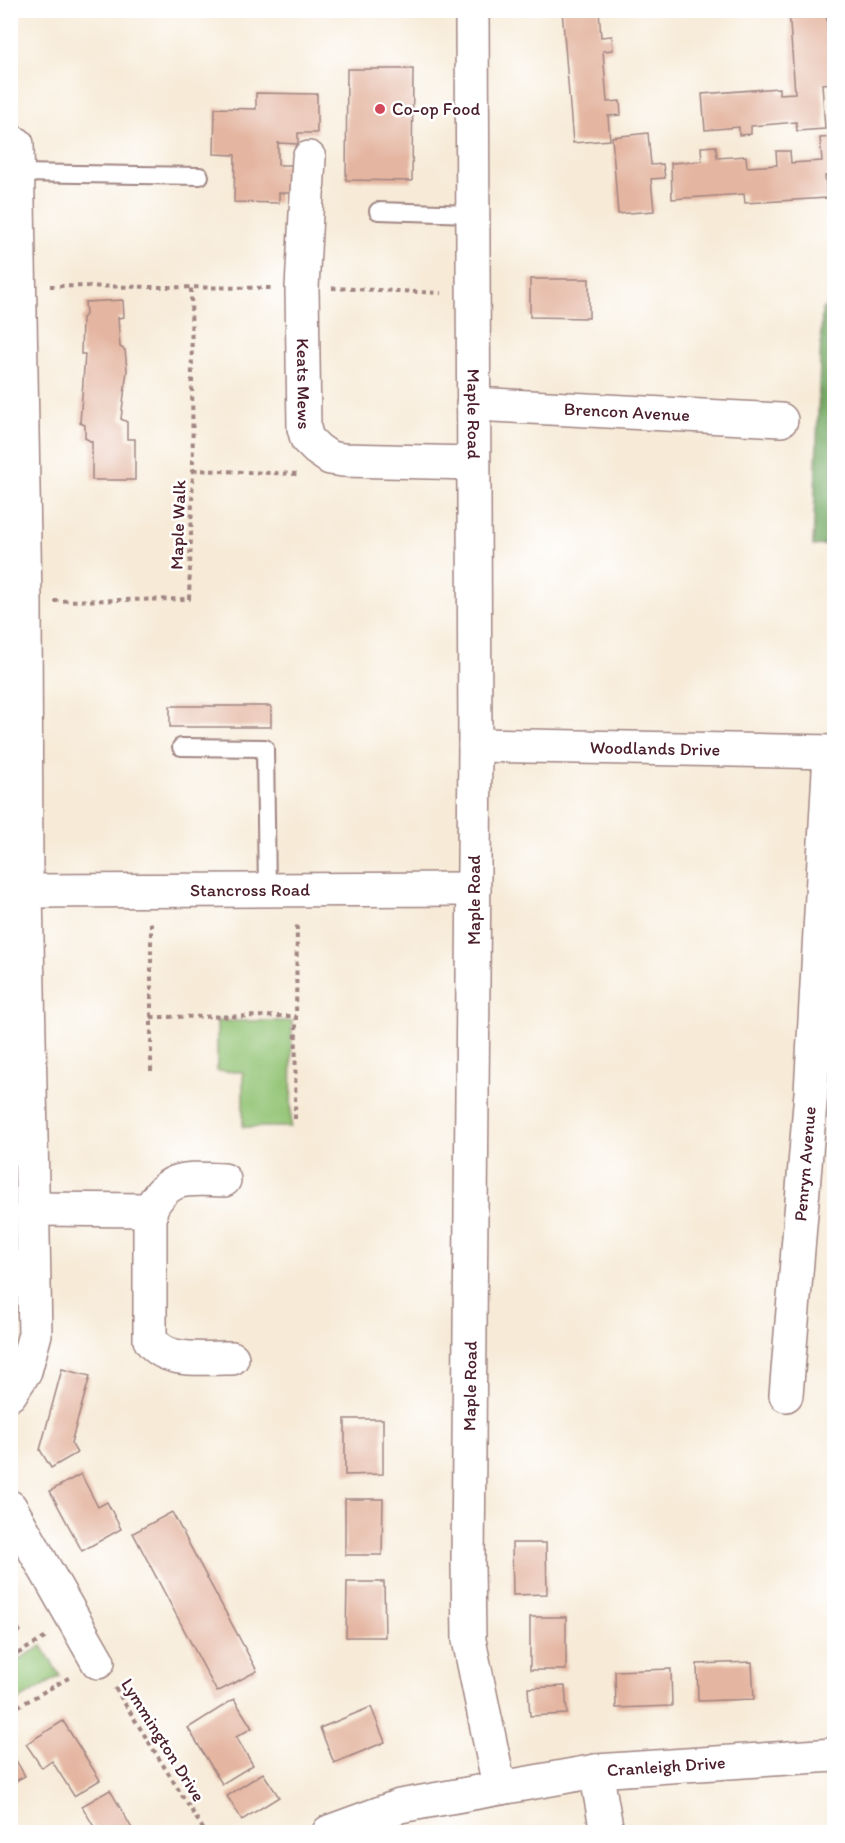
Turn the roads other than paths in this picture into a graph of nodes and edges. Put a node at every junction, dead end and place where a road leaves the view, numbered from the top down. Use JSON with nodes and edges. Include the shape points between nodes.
{"nodes":[{"id":1,"x":472,"y":10,"type":"edge"},
{"id":2,"x":309,"y":158,"type":"dead end"},
{"id":3,"x":16,"y":173,"type":"edge"},
{"id":4,"x":200,"y":176,"type":"dead end"},
{"id":5,"x":378,"y":211,"type":"dead end"},
{"id":6,"x":472,"y":214,"type":"junction"},
{"id":7,"x":473,"y":404,"type":"junction"},
{"id":8,"x":781,"y":420,"type":"dead end"},
{"id":9,"x":473,"y":463,"type":"junction"},
{"id":10,"x":475,"y":745,"type":"junction"},
{"id":11,"x":181,"y":747,"type":"dead end"},
{"id":12,"x":832,"y":752,"type":"edge"},
{"id":13,"x":474,"y":889,"type":"junction"},
{"id":14,"x":282,"y":890,"type":"junction"},
{"id":15,"x":26,"y":891,"type":"junction"},
{"id":16,"x":823,"y":1092,"type":"edge"},
{"id":17,"x":224,"y":1180,"type":"dead end"},
{"id":18,"x":33,"y":1209,"type":"junction"},
{"id":19,"x":150,"y":1210,"type":"junction"},
{"id":20,"x":232,"y":1358,"type":"dead end"},
{"id":21,"x":10,"y":1394,"type":"edge"},
{"id":22,"x":786,"y":1395,"type":"dead end"},
{"id":23,"x":10,"y":1507,"type":"edge"},
{"id":24,"x":98,"y":1662,"type":"road end"},
{"id":25,"x":834,"y":1755,"type":"edge"},
{"id":26,"x":596,"y":1771,"type":"junction"},
{"id":27,"x":499,"y":1786,"type":"junction"},
{"id":28,"x":339,"y":1831,"type":"edge"},
{"id":29,"x":607,"y":1833,"type":"edge"}],
"edges":[{"from":1,"to":6,"type":"street","name":"Maple Road"},
{"from":2,"to":9,"type":"street","name":"Keats Mews","via":[[302,288],[303,417],[307,439],[326,455],[343,460]]},
{"from":3,"to":4,"type":"lane"},
{"from":3,"to":15,"type":"street","via":[[26,601]]},
{"from":5,"to":6,"type":"lane"},
{"from":6,"to":7,"type":"street","name":"Maple Road"},
{"from":7,"to":8,"type":"street","name":"Brencon Avenue"},
{"from":7,"to":9,"type":"street","name":"Maple Road"},
{"from":9,"to":10,"type":"street","name":"Maple Road"},
{"from":10,"to":12,"type":"street","name":"Woodlands Drive"},
{"from":10,"to":13,"type":"street","name":"Maple Road"},
{"from":11,"to":14,"type":"lane","via":[[265,748]]},
{"from":12,"to":16,"type":"street","name":"Penryn Avenue"},
{"from":13,"to":14,"type":"street","name":"Stancross Road"},
{"from":13,"to":27,"type":"street","name":"Maple Road","via":[[469,1640]]},
{"from":14,"to":15,"type":"street","name":"Stancross Road"},
{"from":15,"to":18,"type":"street"},
{"from":16,"to":22,"type":"street","name":"Penryn Avenue"},
{"from":17,"to":19,"type":"street","via":[[189,1179],[171,1184],[159,1193]]},
{"from":18,"to":19,"type":"street"},
{"from":18,"to":21,"type":"street","via":[[35,1334],[25,1371]]},
{"from":19,"to":20,"type":"street","via":[[150,1340],[175,1357]]},
{"from":23,"to":24,"type":"street"},
{"from":25,"to":26,"type":"street","name":"Cranleigh Drive"},
{"from":26,"to":27,"type":"street","name":"Cranleigh Drive"},
{"from":26,"to":29,"type":"street"},
{"from":27,"to":28,"type":"street","name":"Cranleigh Drive","via":[[400,1806]]}]}
